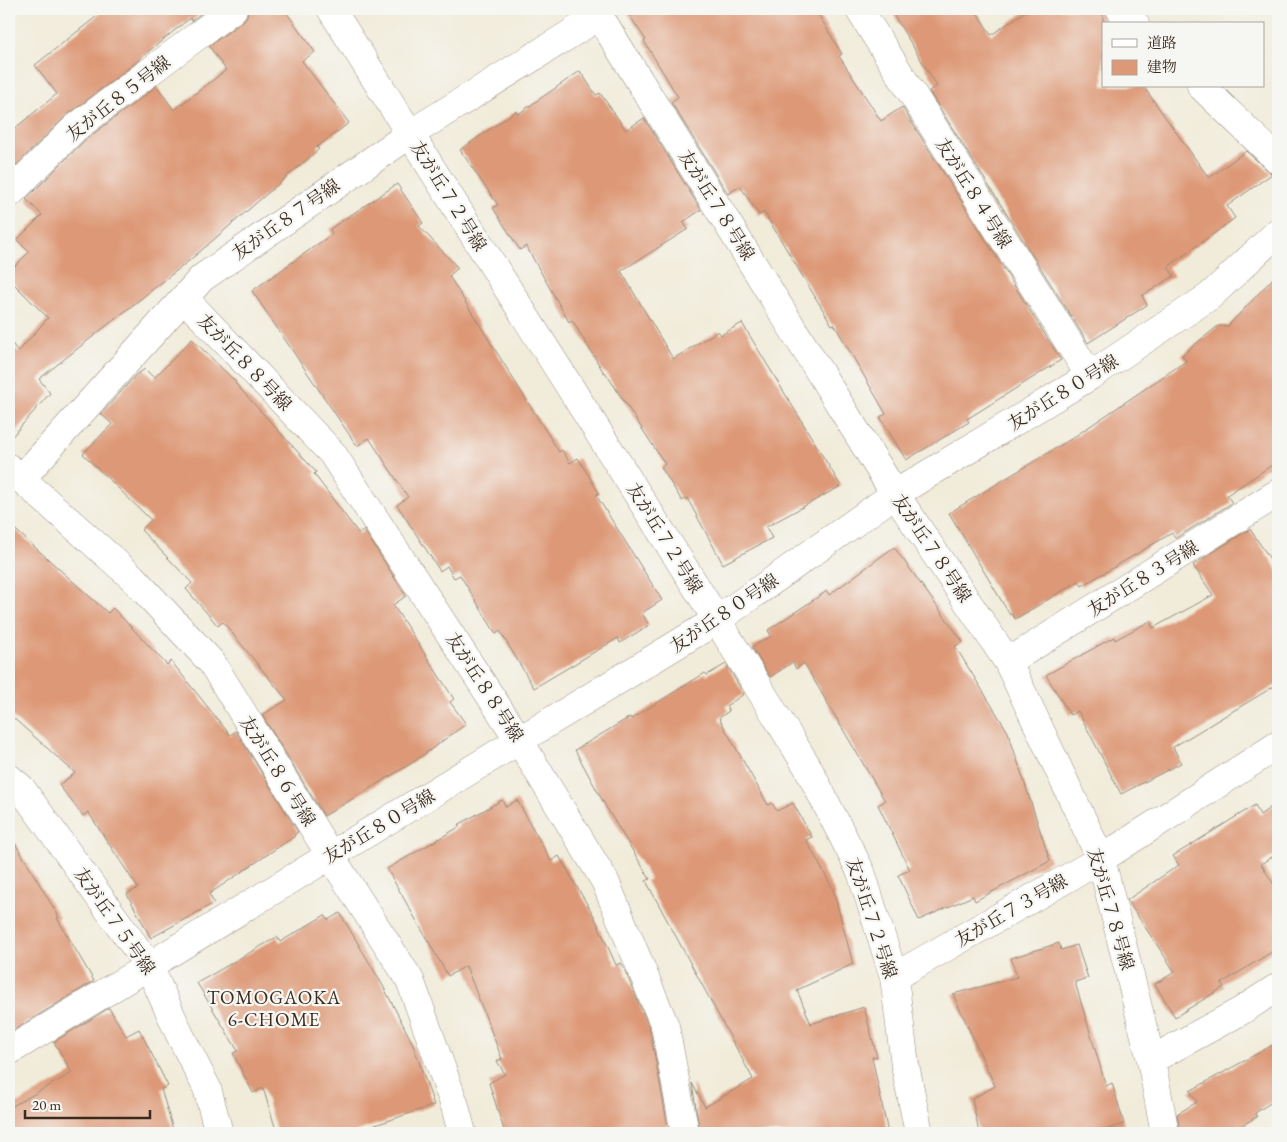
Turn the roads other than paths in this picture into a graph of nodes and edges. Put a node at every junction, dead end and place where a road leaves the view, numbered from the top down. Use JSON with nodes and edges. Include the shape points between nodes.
{"nodes":[{"id":1,"x":233,"y":9,"type":"edge"},
{"id":2,"x":331,"y":9,"type":"edge"},
{"id":3,"x":859,"y":9,"type":"edge"},
{"id":4,"x":1120,"y":9,"type":"edge"},
{"id":5,"x":597,"y":13,"type":"edge"},
{"id":6,"x":1133,"y":22,"type":"edge"},
{"id":7,"x":1203,"y":88,"type":"edge"},
{"id":8,"x":410,"y":134,"type":"junction"},
{"id":9,"x":1278,"y":160,"type":"edge"},
{"id":10,"x":9,"y":194,"type":"edge"},
{"id":11,"x":1278,"y":232,"type":"edge"},
{"id":12,"x":184,"y":298,"type":"junction"},
{"id":13,"x":1090,"y":376,"type":"junction"},
{"id":14,"x":15,"y":473,"type":"edge"},
{"id":15,"x":1278,"y":493,"type":"edge"},
{"id":16,"x":895,"y":494,"type":"junction"},
{"id":17,"x":717,"y":620,"type":"junction"},
{"id":18,"x":1008,"y":662,"type":"junction"},
{"id":19,"x":519,"y":740,"type":"junction"},
{"id":20,"x":1278,"y":745,"type":"edge"},
{"id":21,"x":9,"y":778,"type":"edge"},
{"id":22,"x":330,"y":855,"type":"junction"},
{"id":23,"x":1101,"y":859,"type":"junction"},
{"id":24,"x":149,"y":966,"type":"junction"},
{"id":25,"x":894,"y":977,"type":"junction"},
{"id":26,"x":1278,"y":987,"type":"edge"},
{"id":27,"x":9,"y":1051,"type":"edge"},
{"id":28,"x":1151,"y":1060,"type":"junction"},
{"id":29,"x":219,"y":1133,"type":"edge"},
{"id":30,"x":462,"y":1133,"type":"edge"},
{"id":31,"x":685,"y":1133,"type":"edge"},
{"id":32,"x":919,"y":1133,"type":"edge"},
{"id":33,"x":1165,"y":1133,"type":"edge"}],
"edges":[{"from":1,"to":10,"type":"street","name":"友が丘８５号線","via":[[75,128]]},
{"from":2,"to":8,"type":"street","name":"友が丘７２号線"},
{"from":3,"to":13,"type":"street","name":"友が丘８４号線"},
{"from":4,"to":6,"type":"street"},
{"from":5,"to":8,"type":"street","name":"友が丘８７号線"},
{"from":5,"to":16,"type":"street","name":"友が丘７８号線"},
{"from":7,"to":9,"type":"street"},
{"from":8,"to":12,"type":"street","name":"友が丘８７号線","via":[[202,278]]},
{"from":8,"to":17,"type":"street","name":"友が丘７２号線"},
{"from":11,"to":13,"type":"street","name":"友が丘８０号線","via":[[1210,296]]},
{"from":12,"to":14,"type":"street","name":"友が丘８７号線"},
{"from":12,"to":19,"type":"street","name":"友が丘８８号線","via":[[332,453]]},
{"from":13,"to":16,"type":"street","name":"友が丘８０号線"},
{"from":14,"to":22,"type":"street","name":"友が丘８６号線","via":[[132,577],[212,663]]},
{"from":15,"to":18,"type":"street","name":"友が丘８３号線"},
{"from":16,"to":17,"type":"street","name":"友が丘８０号線"},
{"from":16,"to":18,"type":"street","name":"友が丘７８号線"},
{"from":17,"to":19,"type":"street","name":"友が丘８０号線"},
{"from":17,"to":25,"type":"street","name":"友が丘７２号線","via":[[806,766],[861,872]]},
{"from":18,"to":23,"type":"street","name":"友が丘７８号線"},
{"from":19,"to":22,"type":"street","name":"友が丘８０号線"},
{"from":19,"to":31,"type":"street","name":"友が丘８８号線","via":[[605,881],[665,1026]]},
{"from":20,"to":23,"type":"street","name":"友が丘７３号線"},
{"from":21,"to":24,"type":"street","name":"友が丘７５号線","via":[[21,788]]},
{"from":22,"to":24,"type":"street","name":"友が丘８０号線"},
{"from":22,"to":30,"type":"street","name":"友が丘８６号線","via":[[410,980]]},
{"from":23,"to":25,"type":"street","name":"友が丘７３号線"},
{"from":23,"to":28,"type":"street","name":"友が丘７８号線"},
{"from":24,"to":27,"type":"street","name":"友が丘８０号線"},
{"from":24,"to":29,"type":"street","name":"友が丘７５号線","via":[[207,1088]]},
{"from":25,"to":32,"type":"street","name":"友が丘７２号線","via":[[904,1065]]},
{"from":26,"to":28,"type":"street"},
{"from":28,"to":33,"type":"street","name":"友が丘７８号線"}]}
